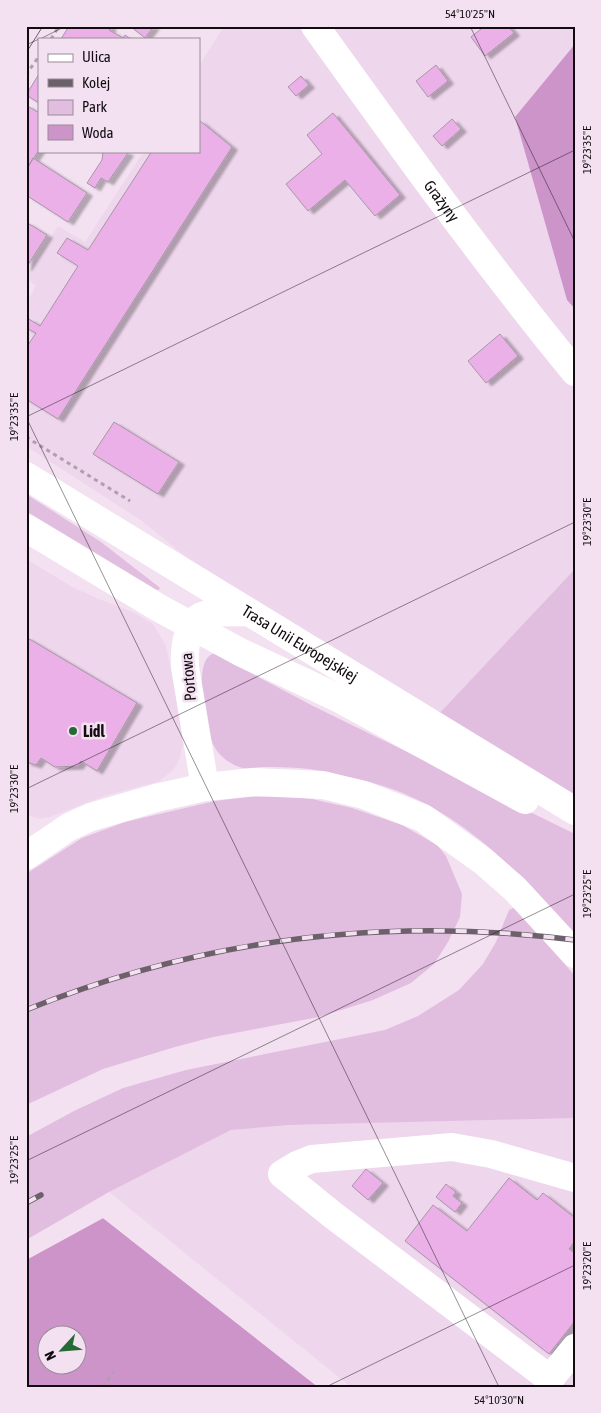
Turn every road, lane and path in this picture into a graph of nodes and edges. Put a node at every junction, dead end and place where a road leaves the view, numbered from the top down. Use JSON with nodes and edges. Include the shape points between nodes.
{"nodes":[{"id":1,"x":59,"y":26,"type":"edge"},
{"id":2,"x":315,"y":26,"type":"edge"},
{"id":3,"x":52,"y":38,"type":"edge"},
{"id":4,"x":38,"y":57,"type":"edge"},
{"id":5,"x":26,"y":75,"type":"edge"},
{"id":6,"x":575,"y":372,"type":"edge"},
{"id":7,"x":26,"y":437,"type":"edge"},
{"id":8,"x":26,"y":476,"type":"edge"},
{"id":9,"x":130,"y":501,"type":"dead end"},
{"id":10,"x":26,"y":528,"type":"edge"},
{"id":11,"x":248,"y":612,"type":"junction"},
{"id":12,"x":192,"y":626,"type":"junction"},
{"id":13,"x":205,"y":788,"type":"junction"},
{"id":14,"x":575,"y":811,"type":"edge"},
{"id":15,"x":575,"y":825,"type":"edge"},
{"id":16,"x":28,"y":851,"type":"edge"},
{"id":17,"x":575,"y":954,"type":"edge"},
{"id":18,"x":575,"y":1178,"type":"edge"},
{"id":19,"x":575,"y":1348,"type":"edge"},
{"id":20,"x":113,"y":1372,"type":"dead end"},
{"id":21,"x":103,"y":1387,"type":"edge"}],
"edges":[{"from":1,"to":3,"type":"path"},
{"from":2,"to":6,"type":"main road","name":"Grażyny","via":[[445,206]]},
{"from":4,"to":5,"type":"path"},
{"from":7,"to":9,"type":"path"},
{"from":8,"to":11,"type":"main road","name":"Trasa Unii Europejskiej"},
{"from":10,"to":12,"type":"main road","name":"Trasa Unii Europejskiej"},
{"from":11,"to":12,"type":"main road","via":[[207,614]]},
{"from":11,"to":14,"type":"main road","name":"Trasa Unii Europejskiej"},
{"from":12,"to":13,"type":"main road","name":"Portowa","via":[[184,648],[184,667]]},
{"from":12,"to":15,"type":"main road","name":"Trasa Unii Europejskiej","via":[[338,698]]},
{"from":13,"to":16,"type":"main road","via":[[91,817]]},
{"from":13,"to":17,"type":"main road","via":[[254,782],[323,785],[364,795],[423,818],[483,861],[515,889]]},
{"from":18,"to":19,"type":"main road","via":[[491,1154],[452,1147],[312,1159],[282,1174],[550,1379]]},
{"from":20,"to":21,"type":"path"}]}
